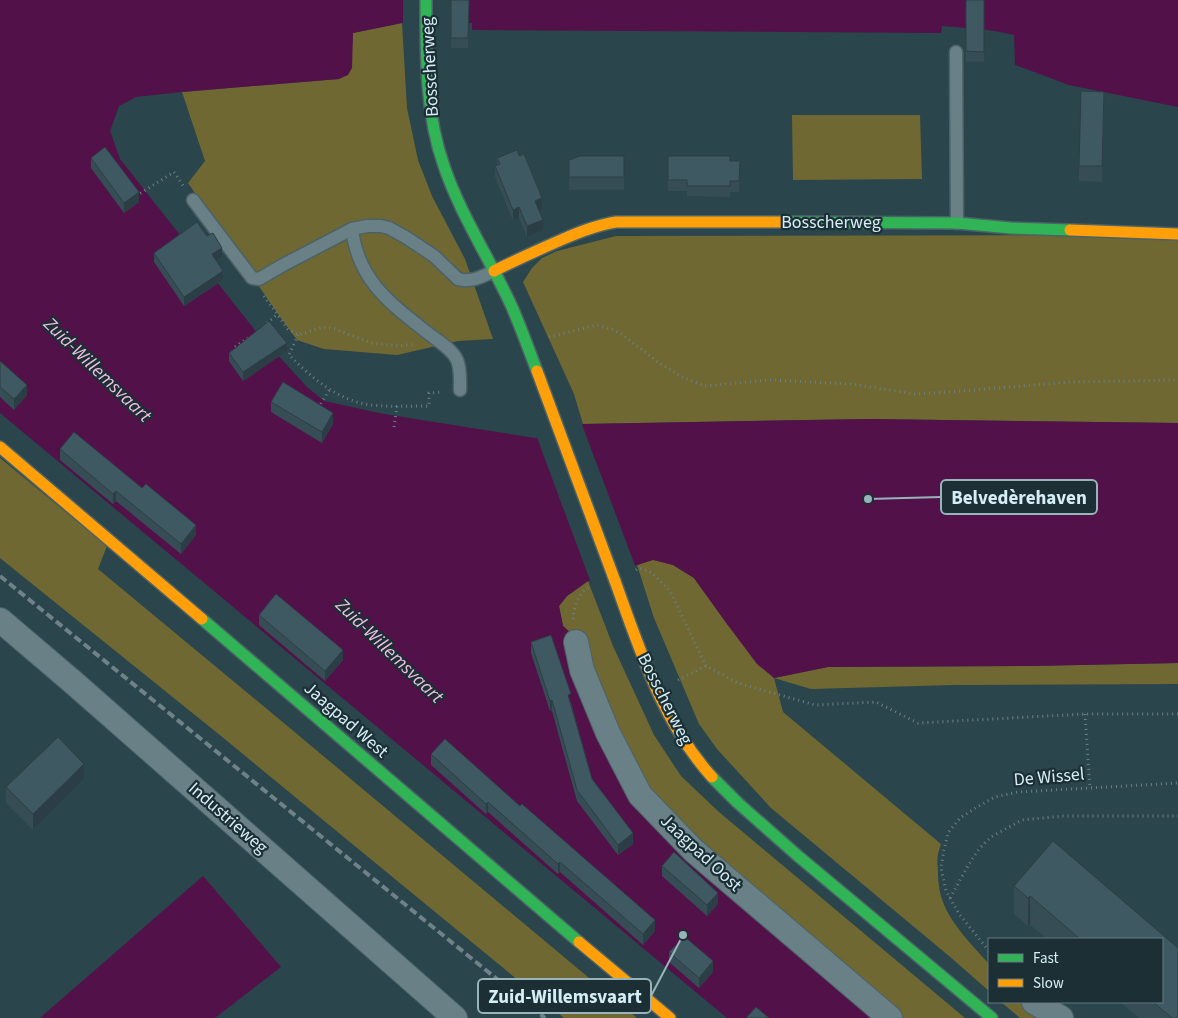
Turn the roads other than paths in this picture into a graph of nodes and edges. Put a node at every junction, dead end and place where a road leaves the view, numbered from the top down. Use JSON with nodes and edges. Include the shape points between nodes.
{"nodes":[{"id":1,"x":426,"y":0,"type":"edge"},
{"id":2,"x":956,"y":52,"type":"dead end"},
{"id":3,"x":193,"y":200,"type":"road end"},
{"id":4,"x":957,"y":223,"type":"junction"},
{"id":5,"x":352,"y":229,"type":"junction"},
{"id":6,"x":1178,"y":234,"type":"edge"},
{"id":7,"x":494,"y":271,"type":"junction"},
{"id":8,"x":460,"y":390,"type":"dead end"},
{"id":9,"x":0,"y":447,"type":"edge"},
{"id":10,"x":0,"y":620,"type":"edge"},
{"id":11,"x":576,"y":642,"type":"dead end"},
{"id":12,"x":1036,"y":1003,"type":"edge"},
{"id":13,"x":455,"y":1018,"type":"edge"},
{"id":14,"x":670,"y":1018,"type":"edge"},
{"id":15,"x":890,"y":1018,"type":"edge"},
{"id":16,"x":992,"y":1018,"type":"edge"},
{"id":17,"x":1061,"y":1018,"type":"edge"}],
"edges":[{"from":1,"to":7,"type":"street","name":"Bosscherweg","via":[[428,81],[434,133],[459,206]]},
{"from":2,"to":4,"type":"lane"},
{"from":3,"to":5,"type":"lane","name":"Bosscherweg","via":[[252,278],[259,279]]},
{"from":4,"to":6,"type":"street","name":"Bosscherweg"},
{"from":4,"to":7,"type":"street","name":"Bosscherweg","via":[[603,223]]},
{"from":5,"to":7,"type":"lane","name":"Bosscherweg","via":[[381,226],[395,231],[434,256],[463,281]]},
{"from":5,"to":8,"type":"lane","via":[[360,262],[376,288],[456,357]]},
{"from":7,"to":16,"type":"street","name":"Bosscherweg","bridge":true,"via":[[537,371],[642,656],[681,736],[707,771],[757,820]]},
{"from":9,"to":14,"type":"street","name":"Jaagpad West"},
{"from":10,"to":13,"type":"street","name":"Industrieweg"},
{"from":11,"to":15,"type":"street","name":"Jaagpad Oost","via":[[582,670],[608,734],[640,794],[692,850]]},
{"from":12,"to":17,"type":"street"}]}
